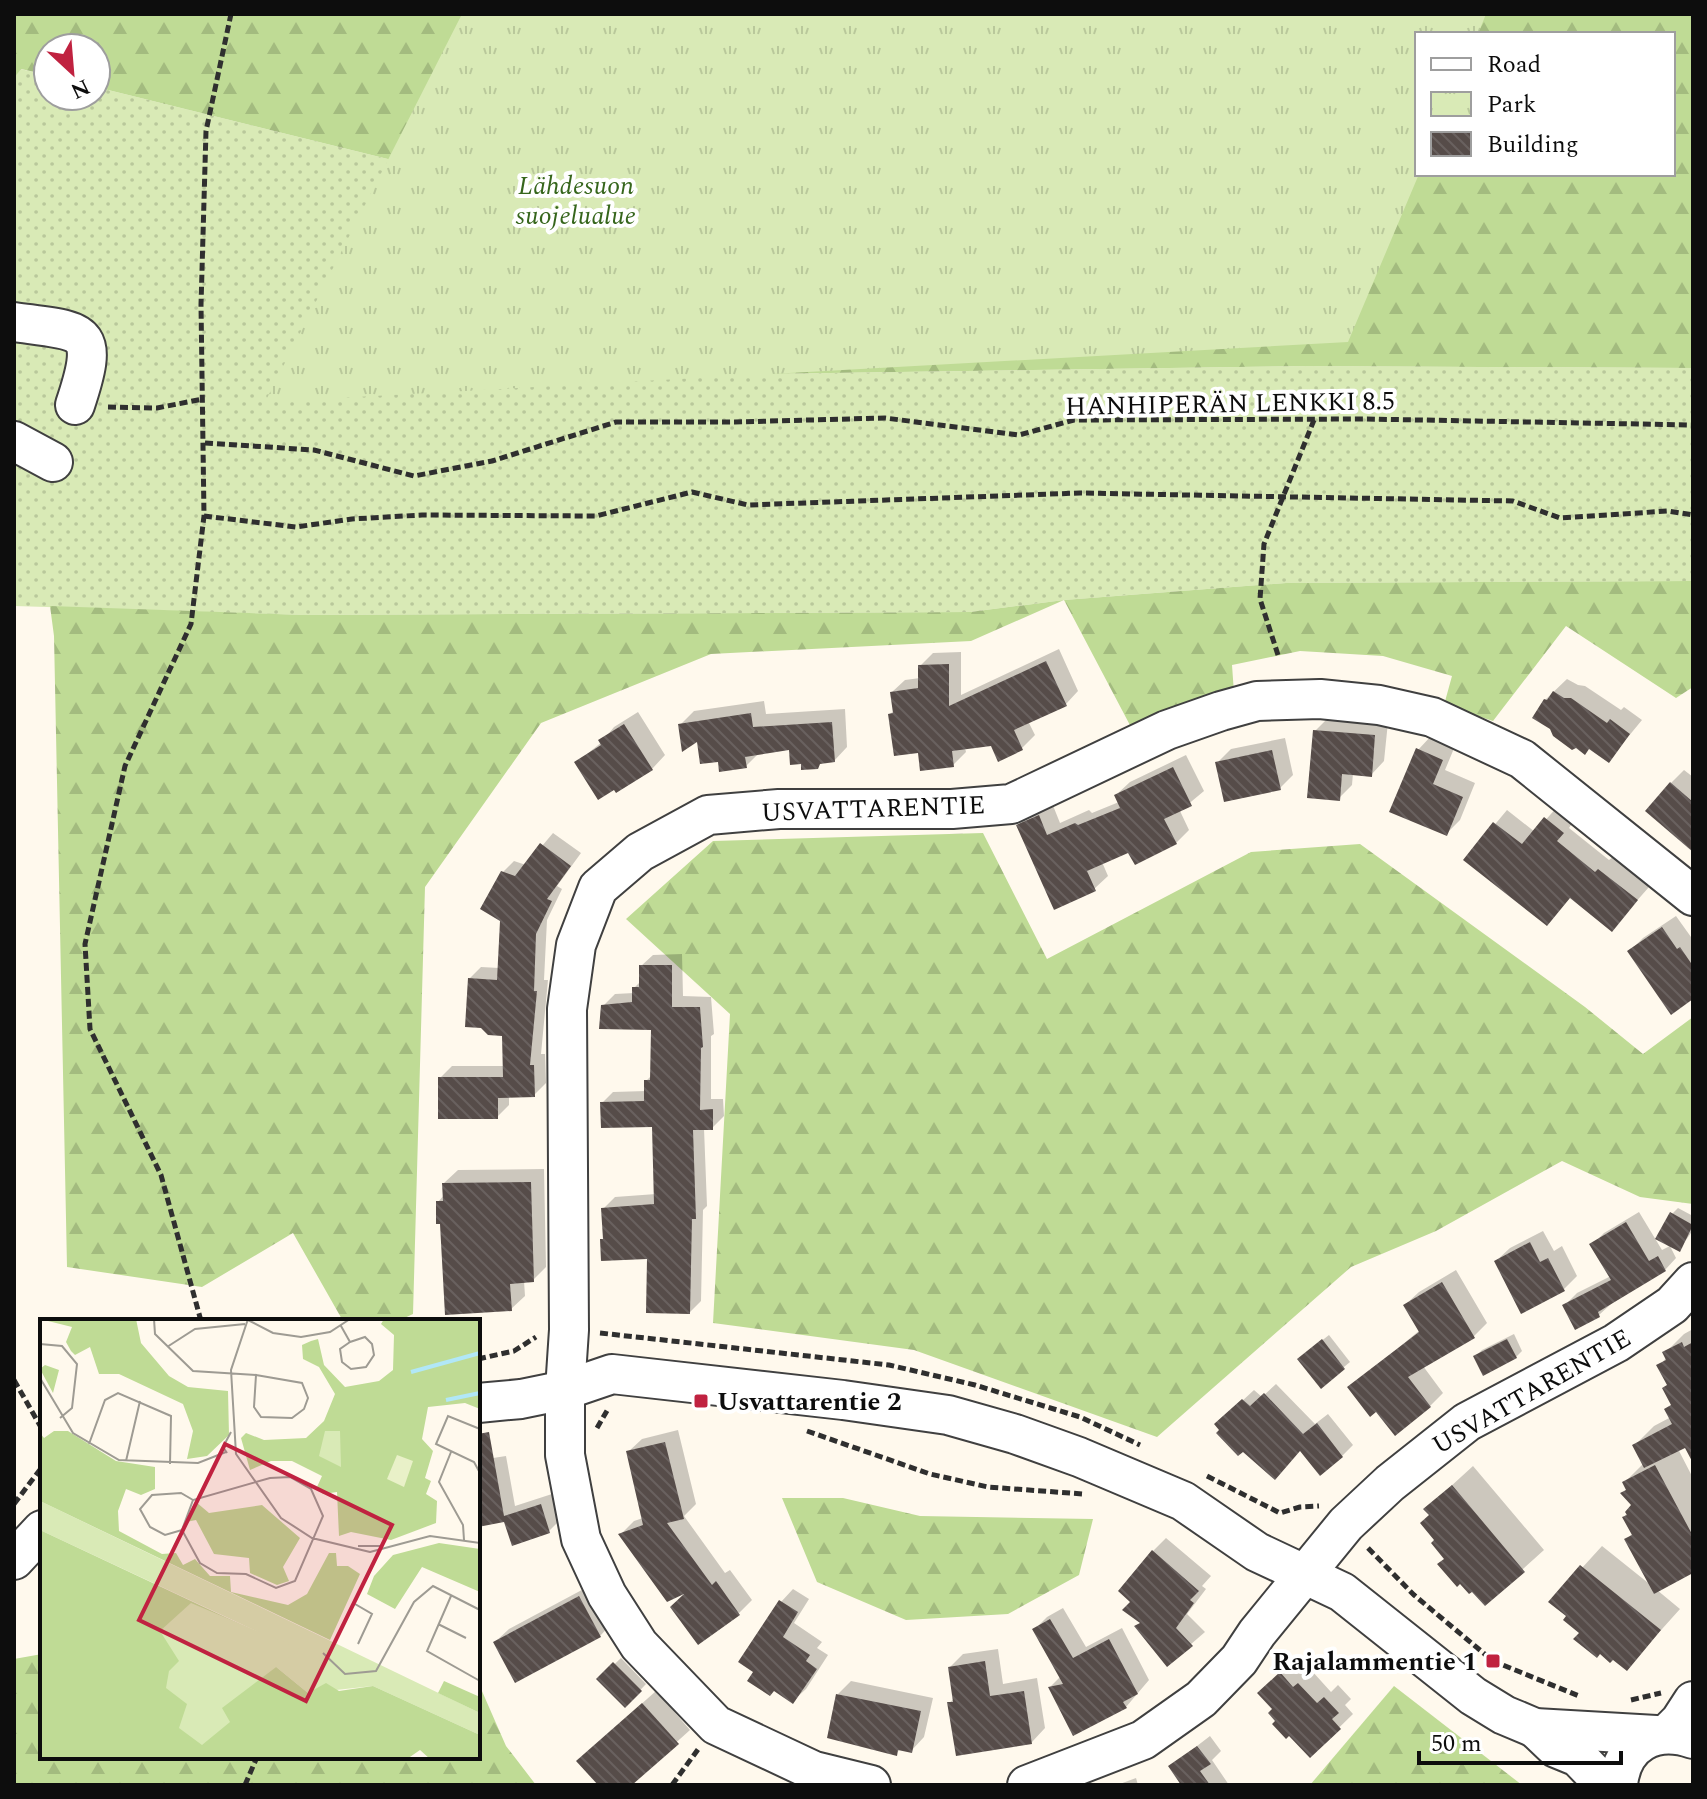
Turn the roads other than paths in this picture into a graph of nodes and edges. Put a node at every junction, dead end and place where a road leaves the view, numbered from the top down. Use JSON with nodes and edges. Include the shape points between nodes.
{"nodes":[{"id":1,"x":14,"y":322,"type":"edge"},
{"id":2,"x":75,"y":405,"type":"road end"},
{"id":3,"x":14,"y":441,"type":"edge"},
{"id":4,"x":53,"y":462,"type":"dead end"},
{"id":5,"x":1693,"y":896,"type":"edge"},
{"id":6,"x":1693,"y":1282,"type":"edge"},
{"id":7,"x":565,"y":1390,"type":"junction"},
{"id":8,"x":480,"y":1403,"type":"edge"},
{"id":9,"x":40,"y":1532,"type":"edge"},
{"id":10,"x":14,"y":1560,"type":"edge"},
{"id":11,"x":40,"y":1573,"type":"edge"},
{"id":12,"x":1304,"y":1573,"type":"junction"},
{"id":13,"x":14,"y":1583,"type":"edge"},
{"id":14,"x":1683,"y":1695,"type":"edge"},
{"id":15,"x":1535,"y":1728,"type":"junction"},
{"id":16,"x":1672,"y":1736,"type":"edge"},
{"id":17,"x":871,"y":1785,"type":"edge"},
{"id":18,"x":1027,"y":1785,"type":"edge"},
{"id":19,"x":1605,"y":1785,"type":"edge"},
{"id":20,"x":1618,"y":1785,"type":"edge"}],
"edges":[{"from":1,"to":2,"type":"street","via":[[71,330],[83,340],[88,368]]},
{"from":3,"to":4,"type":"street"},
{"from":5,"to":7,"type":"street","name":"USVATTARENTIE","via":[[1522,759],[1432,717],[1320,699],[1257,701],[1207,715],[1011,804],[708,815],[640,852],[598,888],[576,945],[567,1009]]},
{"from":6,"to":12,"type":"street","name":"USVATTARENTIE","via":[[1672,1305],[1616,1343],[1467,1422],[1428,1451],[1351,1518]]},
{"from":7,"to":8,"type":"street"},
{"from":7,"to":12,"type":"street","via":[[612,1374],[948,1415],[1079,1457],[1183,1501],[1257,1552]]},
{"from":7,"to":17,"type":"street","name":"USVATTARENTIE","via":[[565,1455],[581,1539],[607,1595],[639,1645],[716,1725],[814,1771]]},
{"from":9,"to":10,"type":"street"},
{"from":11,"to":13,"type":"street"},
{"from":12,"to":15,"type":"street","via":[[1342,1592],[1473,1696]]},
{"from":12,"to":18,"type":"street","name":"USVATTARENTIE","via":[[1239,1660],[1201,1699],[1143,1740]]},
{"from":14,"to":16,"type":"street"},
{"from":15,"to":16,"type":"street"},
{"from":15,"to":19,"type":"street","via":[[1556,1748],[1578,1757]]},
{"from":16,"to":20,"type":"street","via":[[1641,1742],[1628,1754]]}]}
